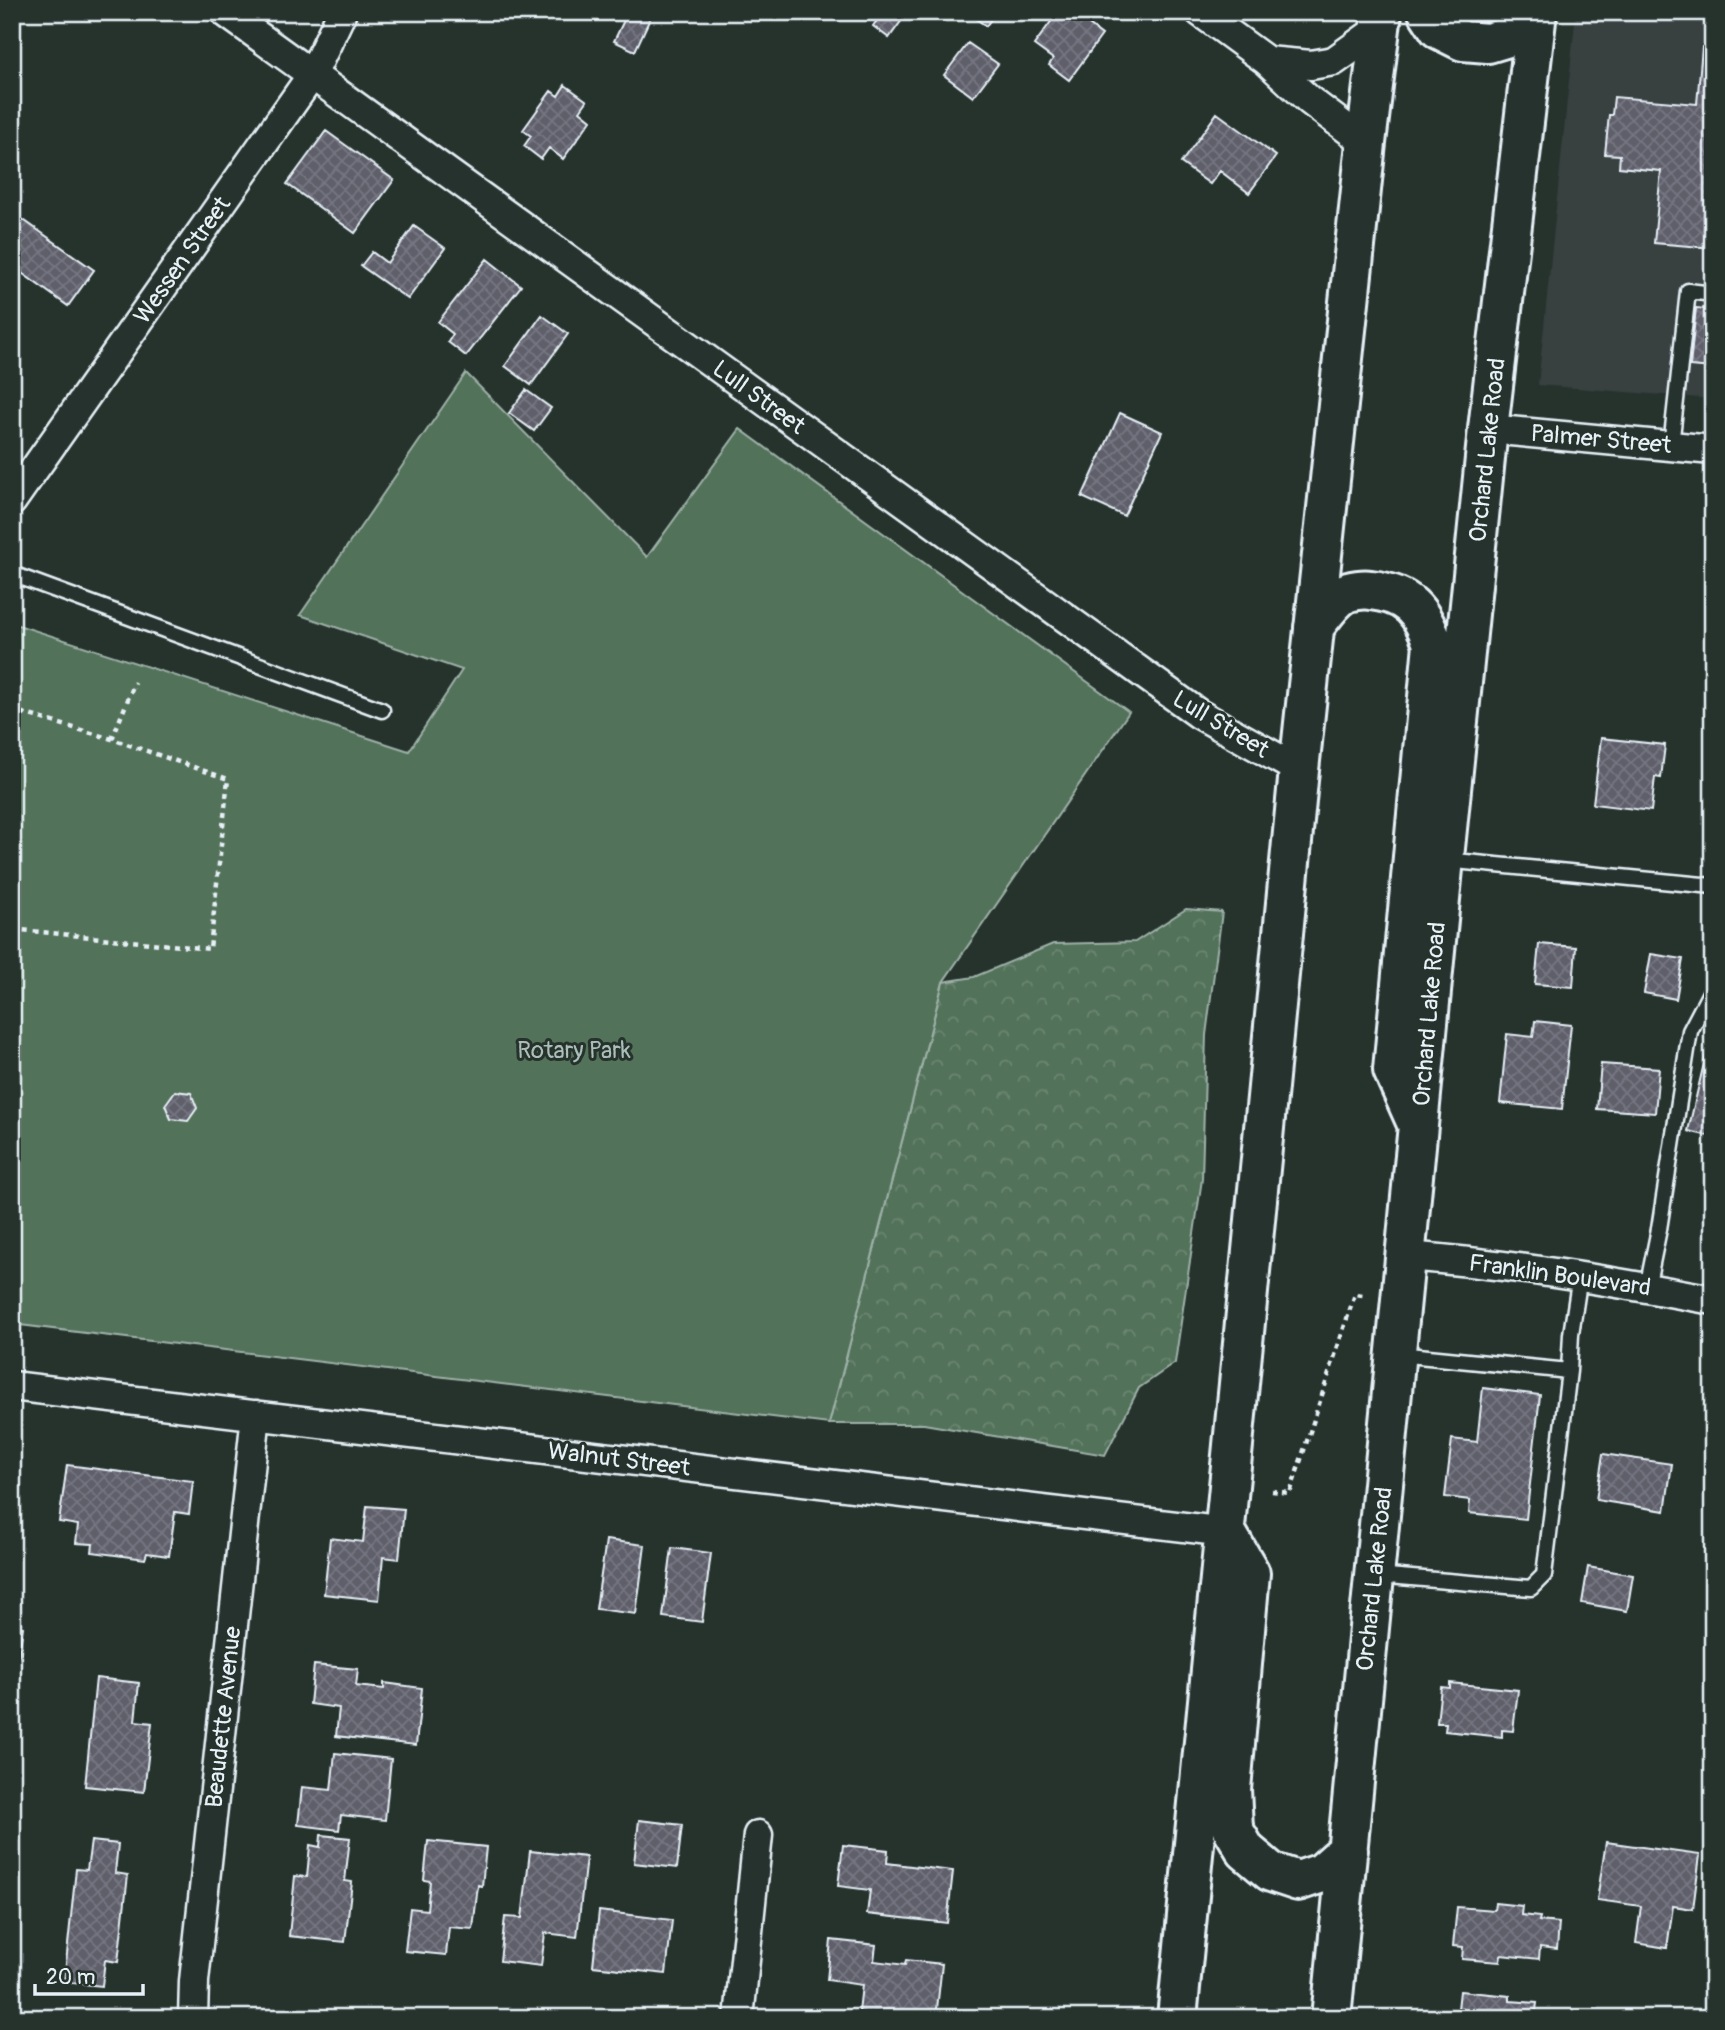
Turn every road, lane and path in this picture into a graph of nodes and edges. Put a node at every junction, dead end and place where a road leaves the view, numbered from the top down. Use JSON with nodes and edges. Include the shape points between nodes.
{"nodes":[{"id":1,"x":225,"y":12,"type":"edge"},
{"id":2,"x":342,"y":12,"type":"edge"},
{"id":3,"x":1200,"y":12,"type":"edge"},
{"id":4,"x":1428,"y":12,"type":"edge"},
{"id":5,"x":1530,"y":12,"type":"edge"},
{"id":6,"x":1537,"y":12,"type":"edge"},
{"id":7,"x":1381,"y":20,"type":"edge"},
{"id":8,"x":1267,"y":61,"type":"junction"},
{"id":9,"x":312,"y":75,"type":"junction"},
{"id":10,"x":1366,"y":143,"type":"junction"},
{"id":11,"x":1713,"y":294,"type":"edge"},
{"id":12,"x":1488,"y":429,"type":"junction"},
{"id":13,"x":1671,"y":446,"type":"junction"},
{"id":14,"x":1713,"y":450,"type":"edge"},
{"id":15,"x":12,"y":501,"type":"edge"},
{"id":16,"x":12,"y":574,"type":"edge"},
{"id":17,"x":1314,"y":627,"type":"junction"},
{"id":18,"x":135,"y":682,"type":"dead end"},
{"id":19,"x":12,"y":709,"type":"edge"},
{"id":20,"x":382,"y":710,"type":"dead end"},
{"id":21,"x":112,"y":739,"type":"junction"},
{"id":22,"x":1299,"y":770,"type":"junction"},
{"id":23,"x":1444,"y":860,"type":"junction"},
{"id":24,"x":1713,"y":886,"type":"edge"},
{"id":25,"x":12,"y":929,"type":"edge"},
{"id":26,"x":1713,"y":987,"type":"edge"},
{"id":27,"x":1418,"y":1128,"type":"junction"},
{"id":28,"x":1406,"y":1256,"type":"junction"},
{"id":29,"x":1580,"y":1276,"type":"junction"},
{"id":30,"x":1647,"y":1288,"type":"junction"},
{"id":31,"x":1367,"y":1295,"type":"dead end"},
{"id":32,"x":1713,"y":1300,"type":"edge"},
{"id":33,"x":1396,"y":1354,"type":"junction"},
{"id":34,"x":1569,"y":1371,"type":"junction"},
{"id":35,"x":13,"y":1392,"type":"edge"},
{"id":36,"x":256,"y":1416,"type":"junction"},
{"id":37,"x":1272,"y":1491,"type":"dead end"},
{"id":38,"x":1226,"y":1532,"type":"junction"},
{"id":39,"x":1374,"y":1575,"type":"junction"},
{"id":40,"x":758,"y":1835,"type":"dead end"},
{"id":41,"x":1348,"y":1850,"type":"junction"},
{"id":42,"x":193,"y":2018,"type":"edge"},
{"id":43,"x":739,"y":2018,"type":"edge"},
{"id":44,"x":1177,"y":2018,"type":"edge"},
{"id":45,"x":1331,"y":2018,"type":"edge"}],
"edges":[{"from":1,"to":9,"type":"street","name":"Lull Street"},
{"from":2,"to":9,"type":"street","name":"Wessen Street"},
{"from":3,"to":8,"type":"street"},
{"from":4,"to":5,"type":"main road","via":[[1439,29],[1463,41],[1488,43],[1508,37]]},
{"from":6,"to":12,"type":"main road","name":"Orchard Lake Road"},
{"from":7,"to":8,"type":"street","via":[[1335,61],[1311,65]]},
{"from":7,"to":10,"type":"main road"},
{"from":8,"to":10,"type":"street"},
{"from":9,"to":15,"type":"street","name":"Wessen Street"},
{"from":9,"to":22,"type":"street","name":"Lull Street","via":[[1199,714]]},
{"from":10,"to":17,"type":"main road"},
{"from":11,"to":13,"type":"lane","via":[[1688,291]]},
{"from":12,"to":13,"type":"street","name":"Palmer Street"},
{"from":12,"to":23,"type":"main road","name":"Orchard Lake Road"},
{"from":13,"to":14,"type":"street","name":"Palmer Street"},
{"from":16,"to":20,"type":"lane"},
{"from":17,"to":22,"type":"main road"},
{"from":17,"to":27,"type":"main road","via":[[1345,593],[1387,592],[1407,600],[1426,623],[1433,644],[1393,1070]]},
{"from":18,"to":21,"type":"path"},
{"from":19,"to":21,"type":"path"},
{"from":21,"to":25,"type":"path","via":[[228,779],[210,949]]},
{"from":22,"to":38,"type":"main road"},
{"from":23,"to":24,"type":"lane"},
{"from":23,"to":27,"type":"main road","name":"Orchard Lake Road"},
{"from":26,"to":30,"type":"lane","via":[[1690,1031]]},
{"from":27,"to":28,"type":"main road","name":"Orchard Lake Road"},
{"from":28,"to":29,"type":"street","name":"Franklin Boulevard"},
{"from":28,"to":33,"type":"main road","name":"Orchard Lake Road"},
{"from":29,"to":30,"type":"street","name":"Franklin Boulevard"},
{"from":29,"to":34,"type":"lane"},
{"from":30,"to":32,"type":"street","name":"Franklin Boulevard"},
{"from":31,"to":37,"type":"path","via":[[1355,1294],[1290,1493]]},
{"from":33,"to":34,"type":"lane"},
{"from":33,"to":39,"type":"main road","name":"Orchard Lake Road"},
{"from":34,"to":39,"type":"lane","via":[[1544,1576],[1531,1588]]},
{"from":35,"to":36,"type":"street","name":"Walnut Street"},
{"from":36,"to":38,"type":"street","name":"Walnut Street"},
{"from":36,"to":42,"type":"street","name":"Beaudette Avenue"},
{"from":38,"to":41,"type":"main road","via":[[1250,1573],[1231,1789],[1233,1829],[1246,1851],[1271,1872],[1298,1881],[1322,1872]]},
{"from":38,"to":44,"type":"main road"},
{"from":39,"to":41,"type":"main road","name":"Orchard Lake Road"},
{"from":40,"to":43,"type":"street"},
{"from":41,"to":45,"type":"main road","name":"Orchard Lake Road"}]}
